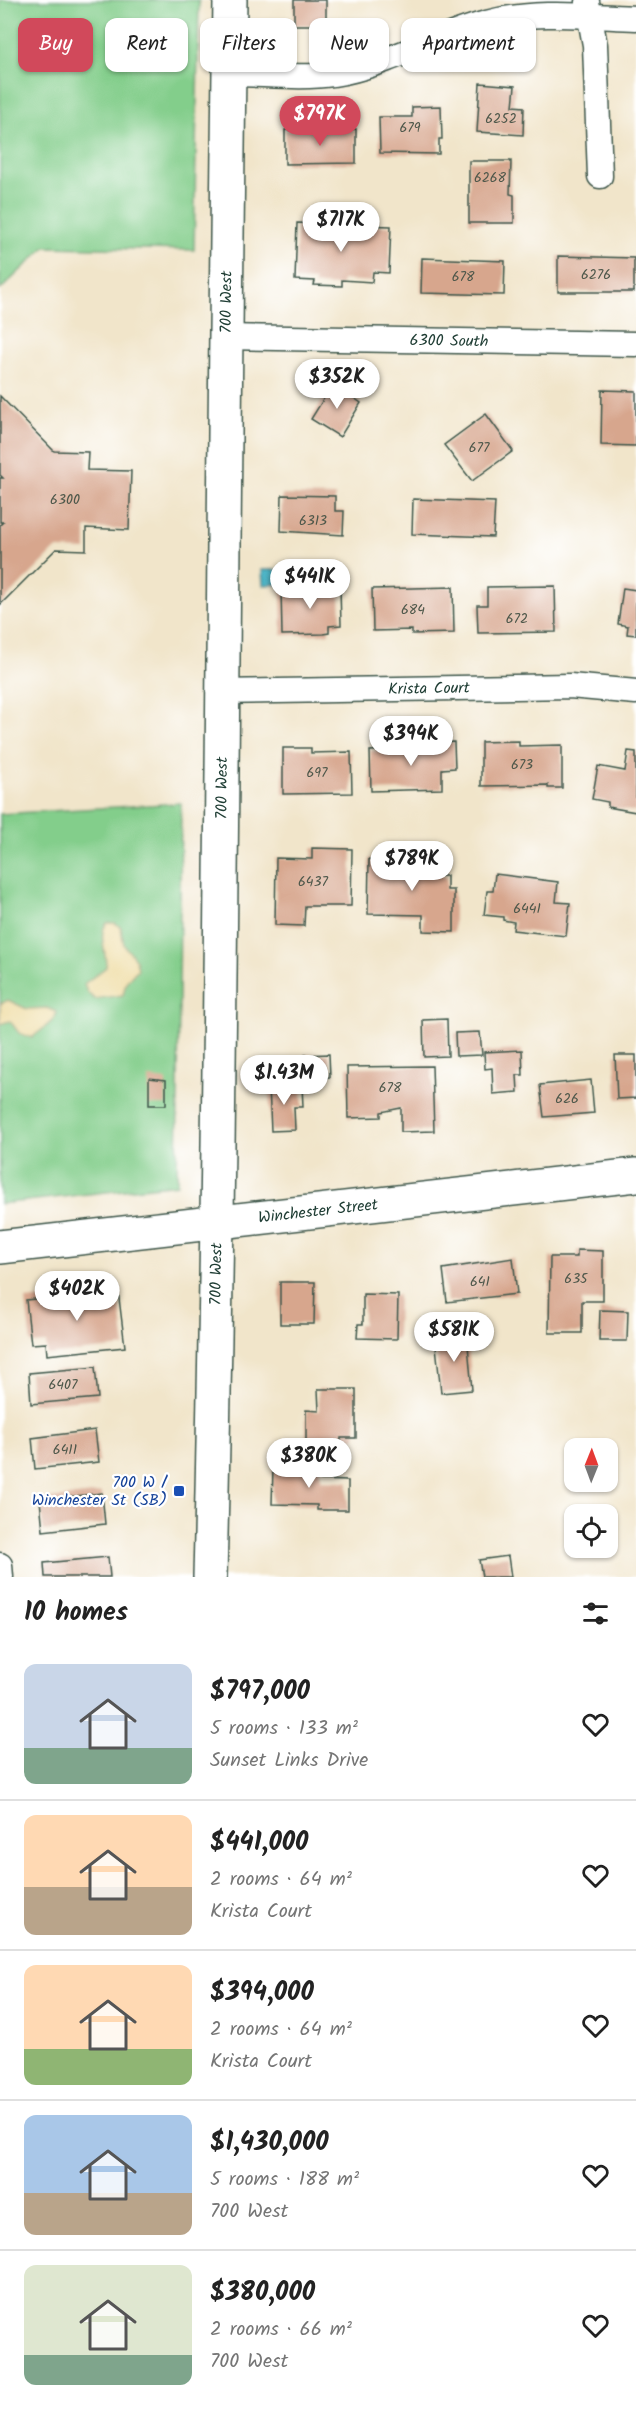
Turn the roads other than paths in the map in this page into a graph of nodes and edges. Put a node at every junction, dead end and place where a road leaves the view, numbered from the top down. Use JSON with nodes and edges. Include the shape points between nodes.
{"nodes":[{"id":1,"x":230,"y":0,"type":"edge"},
{"id":2,"x":588,"y":8,"type":"edge"},
{"id":3,"x":636,"y":18,"type":"edge"},
{"id":4,"x":229,"y":74,"type":"junction"},
{"id":5,"x":600,"y":176,"type":"dead end"},
{"id":6,"x":225,"y":337,"type":"junction"},
{"id":7,"x":636,"y":344,"type":"edge"},
{"id":8,"x":221,"y":692,"type":"junction"},
{"id":9,"x":636,"y":692,"type":"edge"},
{"id":10,"x":636,"y":1175,"type":"edge"},
{"id":11,"x":218,"y":1222,"type":"junction"},
{"id":12,"x":0,"y":1247,"type":"edge"},
{"id":13,"x":0,"y":1565,"type":"edge"},
{"id":14,"x":1,"y":1577,"type":"edge"},
{"id":15,"x":210,"y":1577,"type":"edge"}],
"edges":[{"from":1,"to":4,"type":"main road","name":"700 West"},
{"from":2,"to":3,"type":"street"},
{"from":2,"to":4,"type":"street","via":[[485,23],[369,66],[333,74]]},
{"from":2,"to":5,"type":"street","via":[[595,45]]},
{"from":4,"to":6,"type":"main road","name":"700 West"},
{"from":6,"to":7,"type":"street","name":"6300 South"},
{"from":6,"to":8,"type":"main road","name":"700 West"},
{"from":8,"to":9,"type":"street","name":"Krista Court","via":[[570,686]]},
{"from":8,"to":11,"type":"main road","name":"700 West"},
{"from":10,"to":11,"type":"main road","name":"Winchester Street"},
{"from":11,"to":12,"type":"main road","name":"Winchester Street"},
{"from":11,"to":15,"type":"main road","name":"700 West"},
{"from":13,"to":14,"type":"street"}]}
